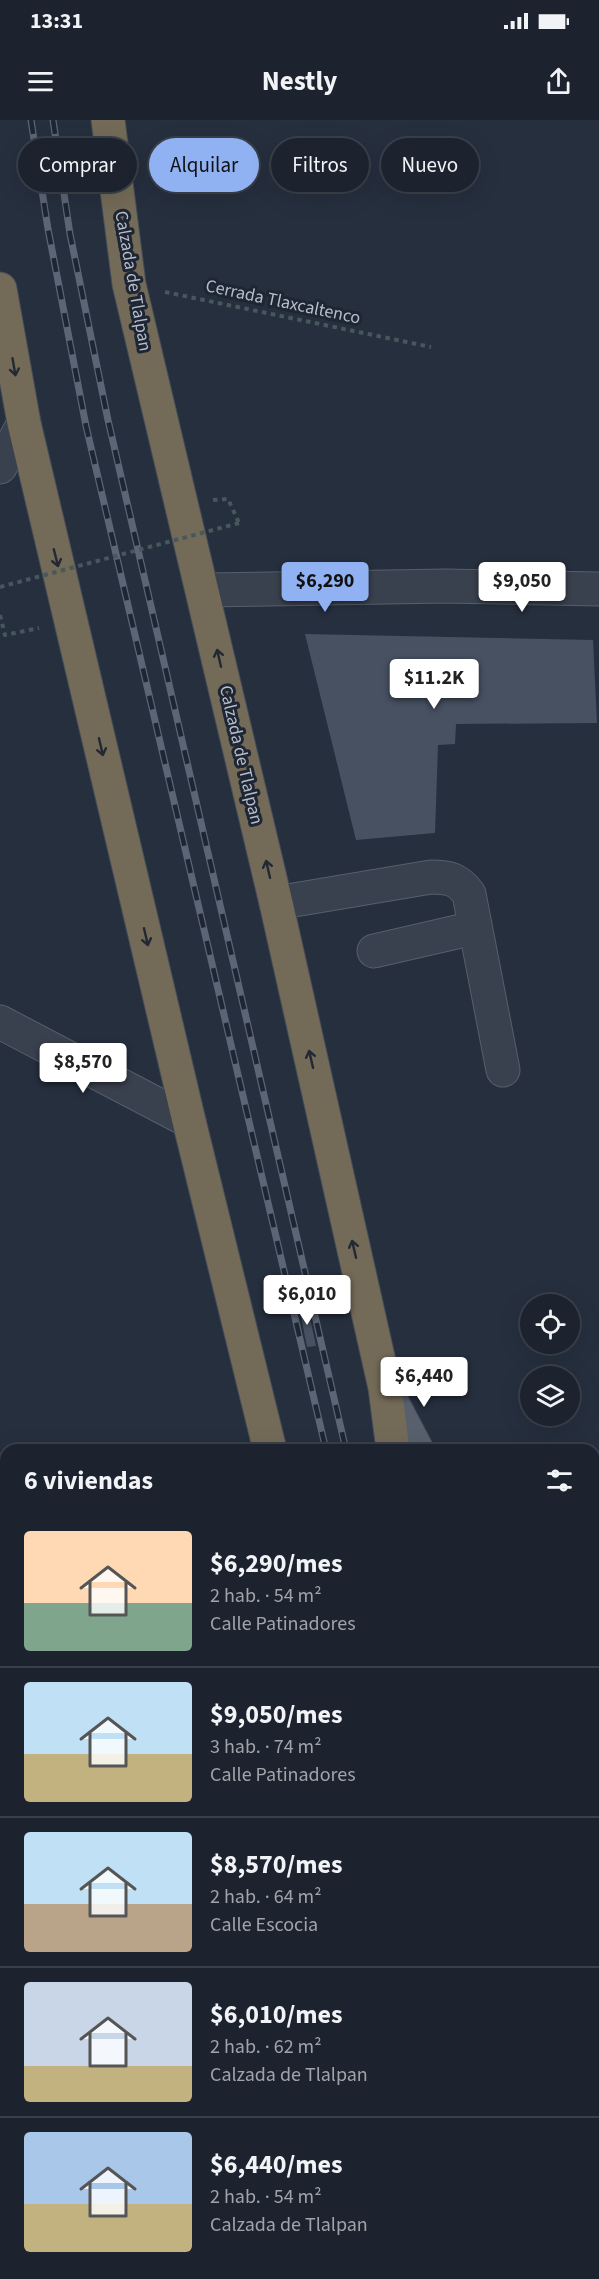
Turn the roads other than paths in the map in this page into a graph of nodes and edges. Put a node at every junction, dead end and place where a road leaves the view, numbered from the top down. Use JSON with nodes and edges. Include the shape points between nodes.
{"nodes":[{"id":1,"x":108,"y":120,"type":"edge"},
{"id":2,"x":0,"y":289,"type":"edge"},
{"id":3,"x":24,"y":423,"type":"junction"},
{"id":4,"x":0,"y":467,"type":"edge"},
{"id":5,"x":599,"y":589,"type":"edge"},
{"id":6,"x":203,"y":590,"type":"junction"},
{"id":7,"x":276,"y":903,"type":"junction"},
{"id":8,"x":474,"y":928,"type":"junction"},
{"id":9,"x":374,"y":951,"type":"dead end"},
{"id":10,"x":0,"y":1022,"type":"edge"},
{"id":11,"x":502,"y":1070,"type":"dead end"},
{"id":12,"x":189,"y":1121,"type":"junction"},
{"id":13,"x":385,"y":1388,"type":"junction"},
{"id":14,"x":269,"y":1444,"type":"edge"},
{"id":15,"x":392,"y":1444,"type":"edge"},
{"id":16,"x":414,"y":1444,"type":"edge"}],
"edges":[{"from":1,"to":6,"type":"highway","name":"Calzada de Tlalpan","via":[[129,284]]},
{"from":2,"to":3,"type":"highway","one_way":true},
{"from":3,"to":4,"type":"street"},
{"from":3,"to":12,"type":"highway","one_way":true},
{"from":5,"to":6,"type":"street","via":[[446,586]]},
{"from":7,"to":6,"type":"highway","name":"Calzada de Tlalpan","one_way":true},
{"from":7,"to":8,"type":"street","via":[[449,877],[462,883],[469,894]]},
{"from":13,"to":7,"type":"highway","name":"Calzada de Tlalpan","one_way":true},
{"from":8,"to":9,"type":"street"},
{"from":8,"to":11,"type":"street"},
{"from":10,"to":12,"type":"street"},
{"from":12,"to":14,"type":"highway"},
{"from":13,"to":15,"type":"highway","name":"Calzada de Tlalpan"},
{"from":13,"to":16,"type":"main road","name":"Calzada de Tlalpan"}]}
